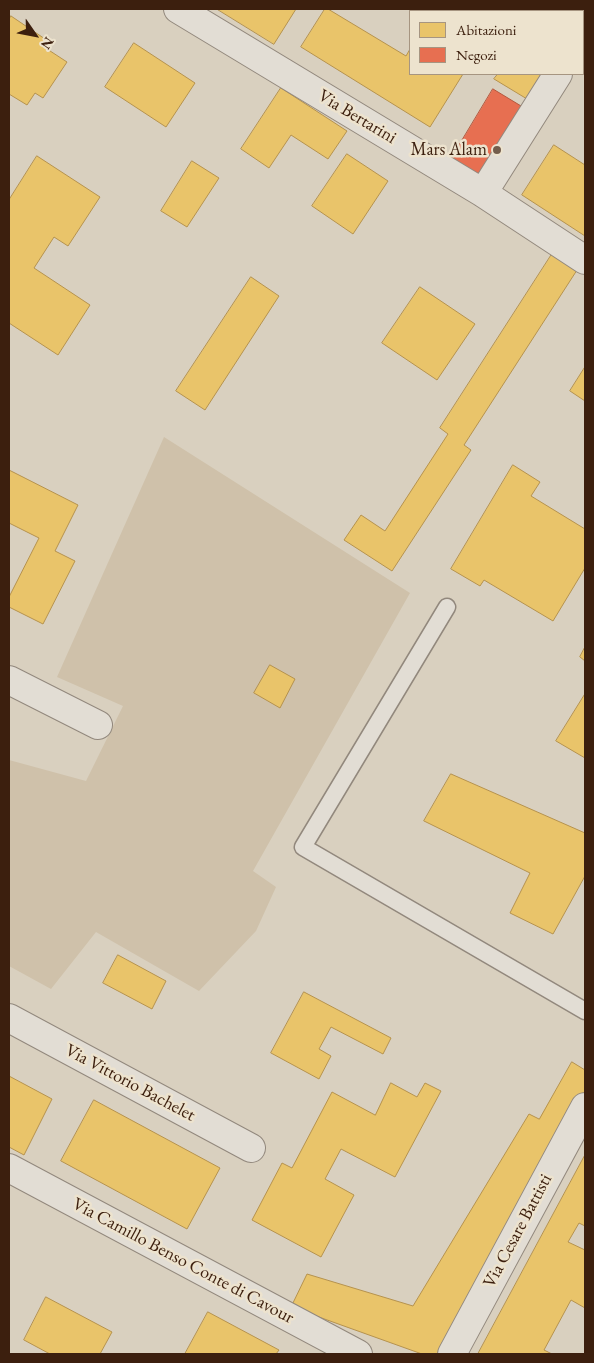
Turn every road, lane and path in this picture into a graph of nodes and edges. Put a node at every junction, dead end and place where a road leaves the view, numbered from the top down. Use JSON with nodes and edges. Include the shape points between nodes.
{"nodes":[{"id":1,"x":178,"y":9,"type":"edge"},
{"id":2,"x":557,"y":75,"type":"edge"},
{"id":3,"x":483,"y":193,"type":"junction"},
{"id":4,"x":585,"y":260,"type":"edge"},
{"id":5,"x":447,"y":607,"type":"dead end"},
{"id":6,"x":9,"y":680,"type":"edge"},
{"id":7,"x":98,"y":725,"type":"dead end"},
{"id":8,"x":585,"y":1011,"type":"edge"},
{"id":9,"x":9,"y":1018,"type":"edge"},
{"id":10,"x":585,"y":1107,"type":"edge"},
{"id":11,"x":251,"y":1148,"type":"dead end"},
{"id":12,"x":9,"y":1168,"type":"edge"},
{"id":13,"x":358,"y":1354,"type":"edge"},
{"id":14,"x":452,"y":1354,"type":"edge"}],
"edges":[{"from":1,"to":3,"type":"street","name":"Via Bertarini"},
{"from":2,"to":3,"type":"street"},
{"from":3,"to":4,"type":"street","name":"Via Bertarini"},
{"from":5,"to":8,"type":"lane","via":[[304,847]]},
{"from":6,"to":7,"type":"street"},
{"from":9,"to":11,"type":"street","name":"Via Vittorio Bachelet"},
{"from":10,"to":14,"type":"street","name":"Via Cesare Battisti"},
{"from":12,"to":13,"type":"street","name":"Via Camillo Benso Conte di Cavour"}]}
